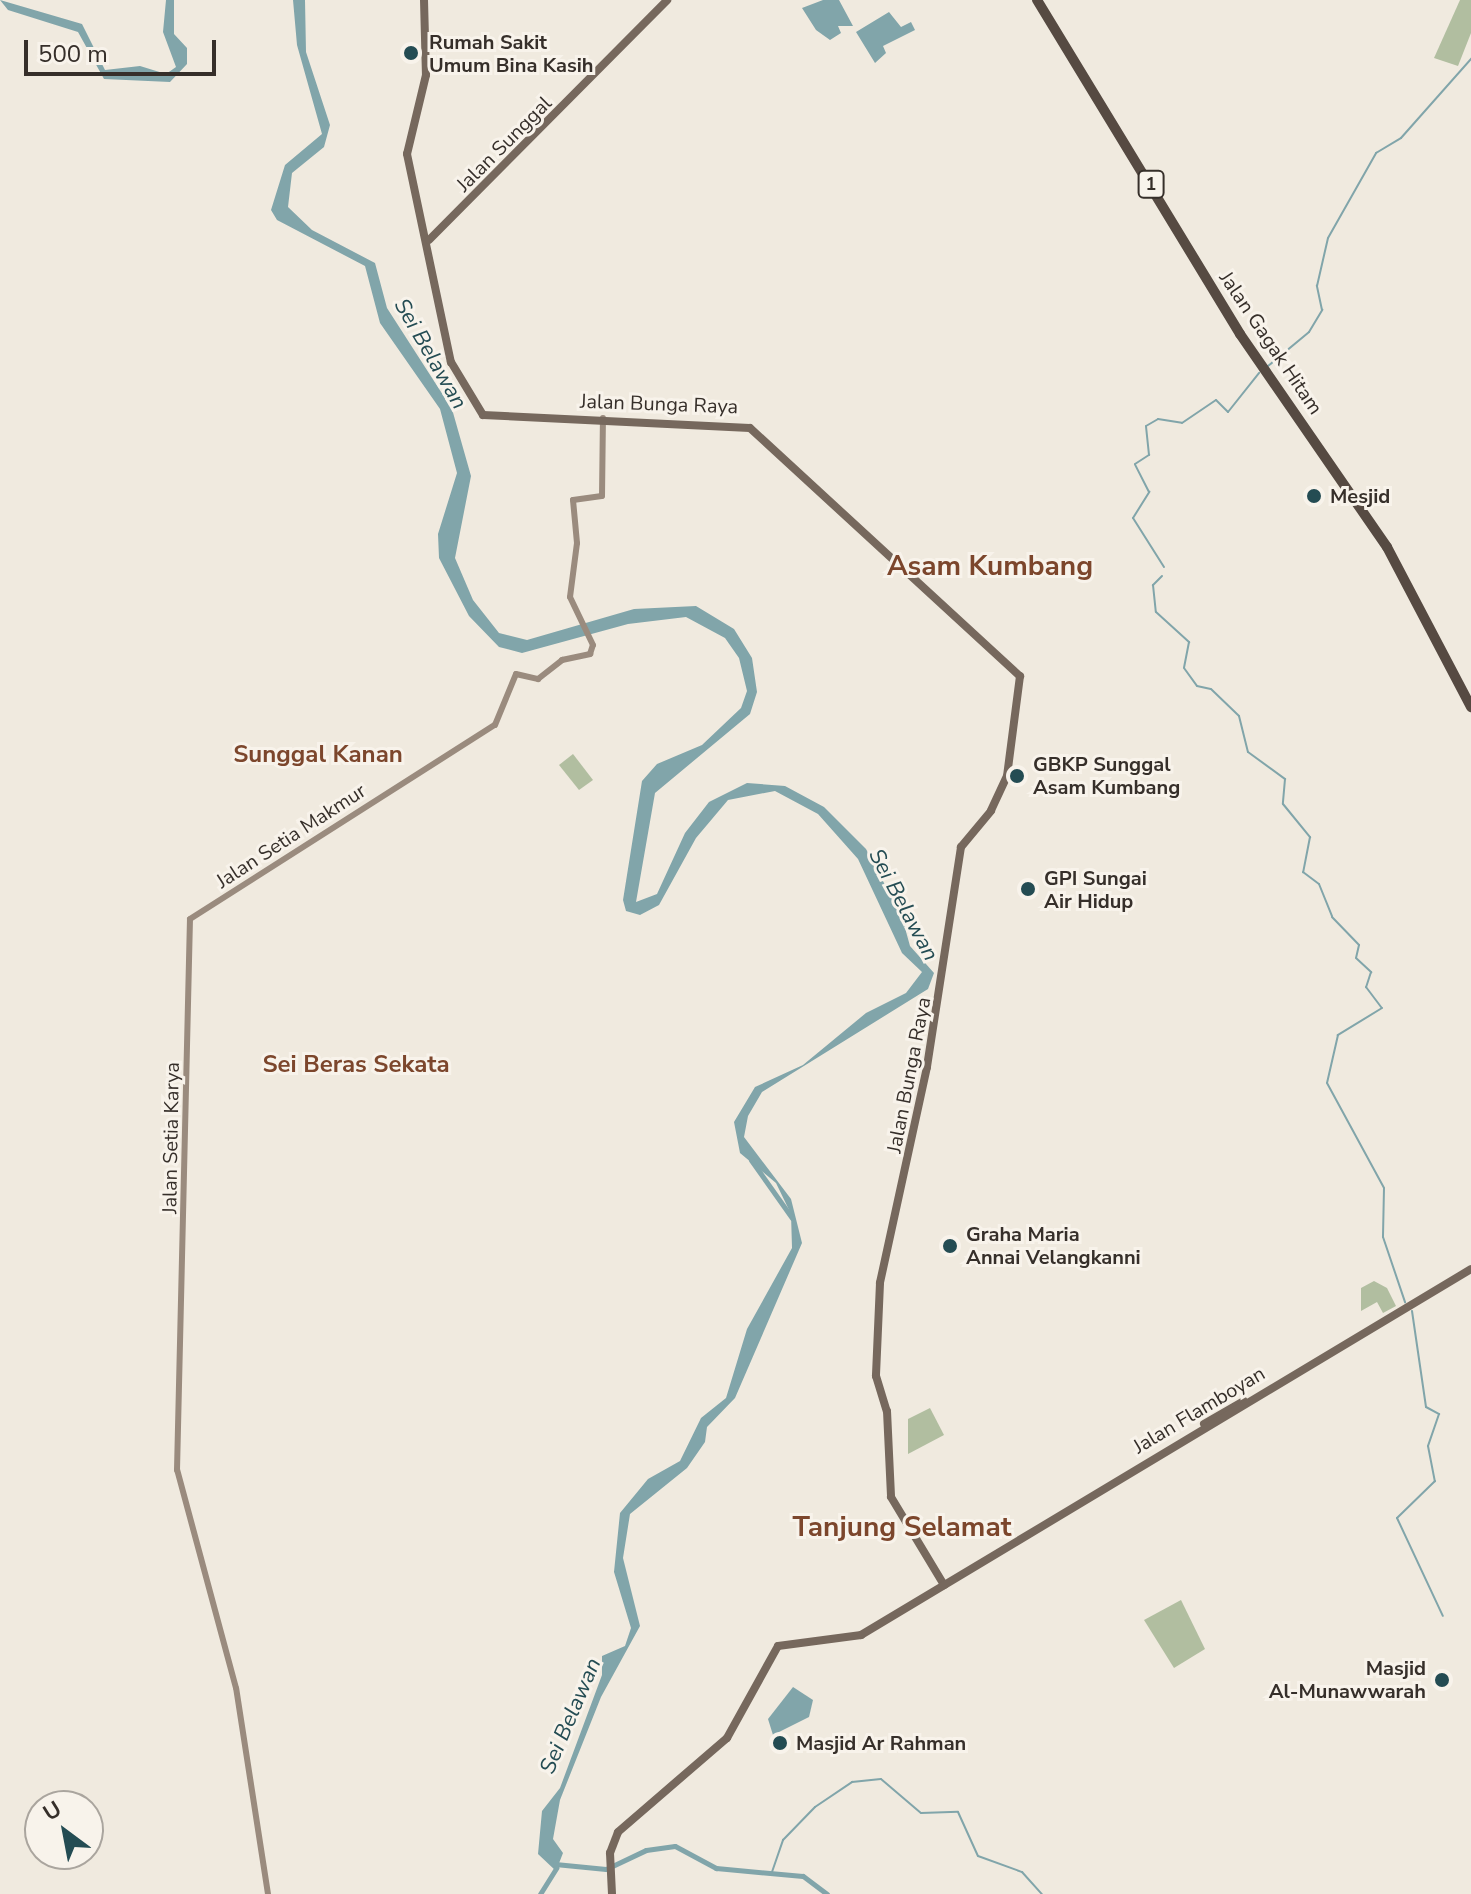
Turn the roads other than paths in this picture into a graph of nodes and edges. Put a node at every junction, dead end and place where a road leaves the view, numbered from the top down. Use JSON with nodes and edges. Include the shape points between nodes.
{"nodes":[{"id":1,"x":426,"y":0,"type":"edge"},
{"id":2,"x":667,"y":0,"type":"edge"},
{"id":3,"x":1040,"y":0,"type":"edge"},
{"id":4,"x":431,"y":239,"type":"junction"},
{"id":5,"x":603,"y":421,"type":"junction"},
{"id":6,"x":1449,"y":660,"type":"junction"},
{"id":7,"x":1471,"y":697,"type":"edge"},
{"id":8,"x":1471,"y":707,"type":"edge"},
{"id":9,"x":190,"y":919,"type":"joint"},
{"id":10,"x":1471,"y":1266,"type":"edge"},
{"id":11,"x":943,"y":1584,"type":"junction"},
{"id":12,"x":268,"y":1894,"type":"edge"},
{"id":13,"x":612,"y":1894,"type":"edge"}],
"edges":[{"from":1,"to":4,"type":"main road","name":"Jalan Bunga Raya","via":[[426,75],[412,153]]},
{"from":2,"to":4,"type":"main road","name":"Jalan Sunggal"},
{"from":3,"to":6,"type":"highway","name":"Jalan Gagak Hitam","number":"1","via":[[1192,251],[1387,547]]},
{"from":4,"to":5,"type":"main road","name":"Jalan Bunga Raya","via":[[451,362],[486,417]]},
{"from":5,"to":9,"type":"main road","name":"Jalan Setia Makmur","via":[[602,496],[573,498],[577,543],[570,597],[588,636],[590,654],[562,660],[538,679],[516,674],[495,725]]},
{"from":5,"to":11,"type":"main road","name":"Jalan Bunga Raya","via":[[752,424],[1020,670],[1021,737],[1000,797],[966,845],[930,1064],[886,1257],[879,1374],[891,1426],[891,1497]]},
{"from":6,"to":7,"type":"highway","name":"Jalan Gagak Hitam","number":"1"},
{"from":6,"to":8,"type":"highway","name":"Jalan Gagak Hitam","number":"1"},
{"from":9,"to":12,"type":"main road","name":"Jalan Setia Karya","via":[[177,1470],[236,1688]]},
{"from":10,"to":11,"type":"main road","name":"Jalan Flamboyan"},
{"from":11,"to":13,"type":"main road","name":"Jalan Flamboyan","via":[[851,1639],[778,1646],[727,1738],[627,1821],[610,1853]]}]}
